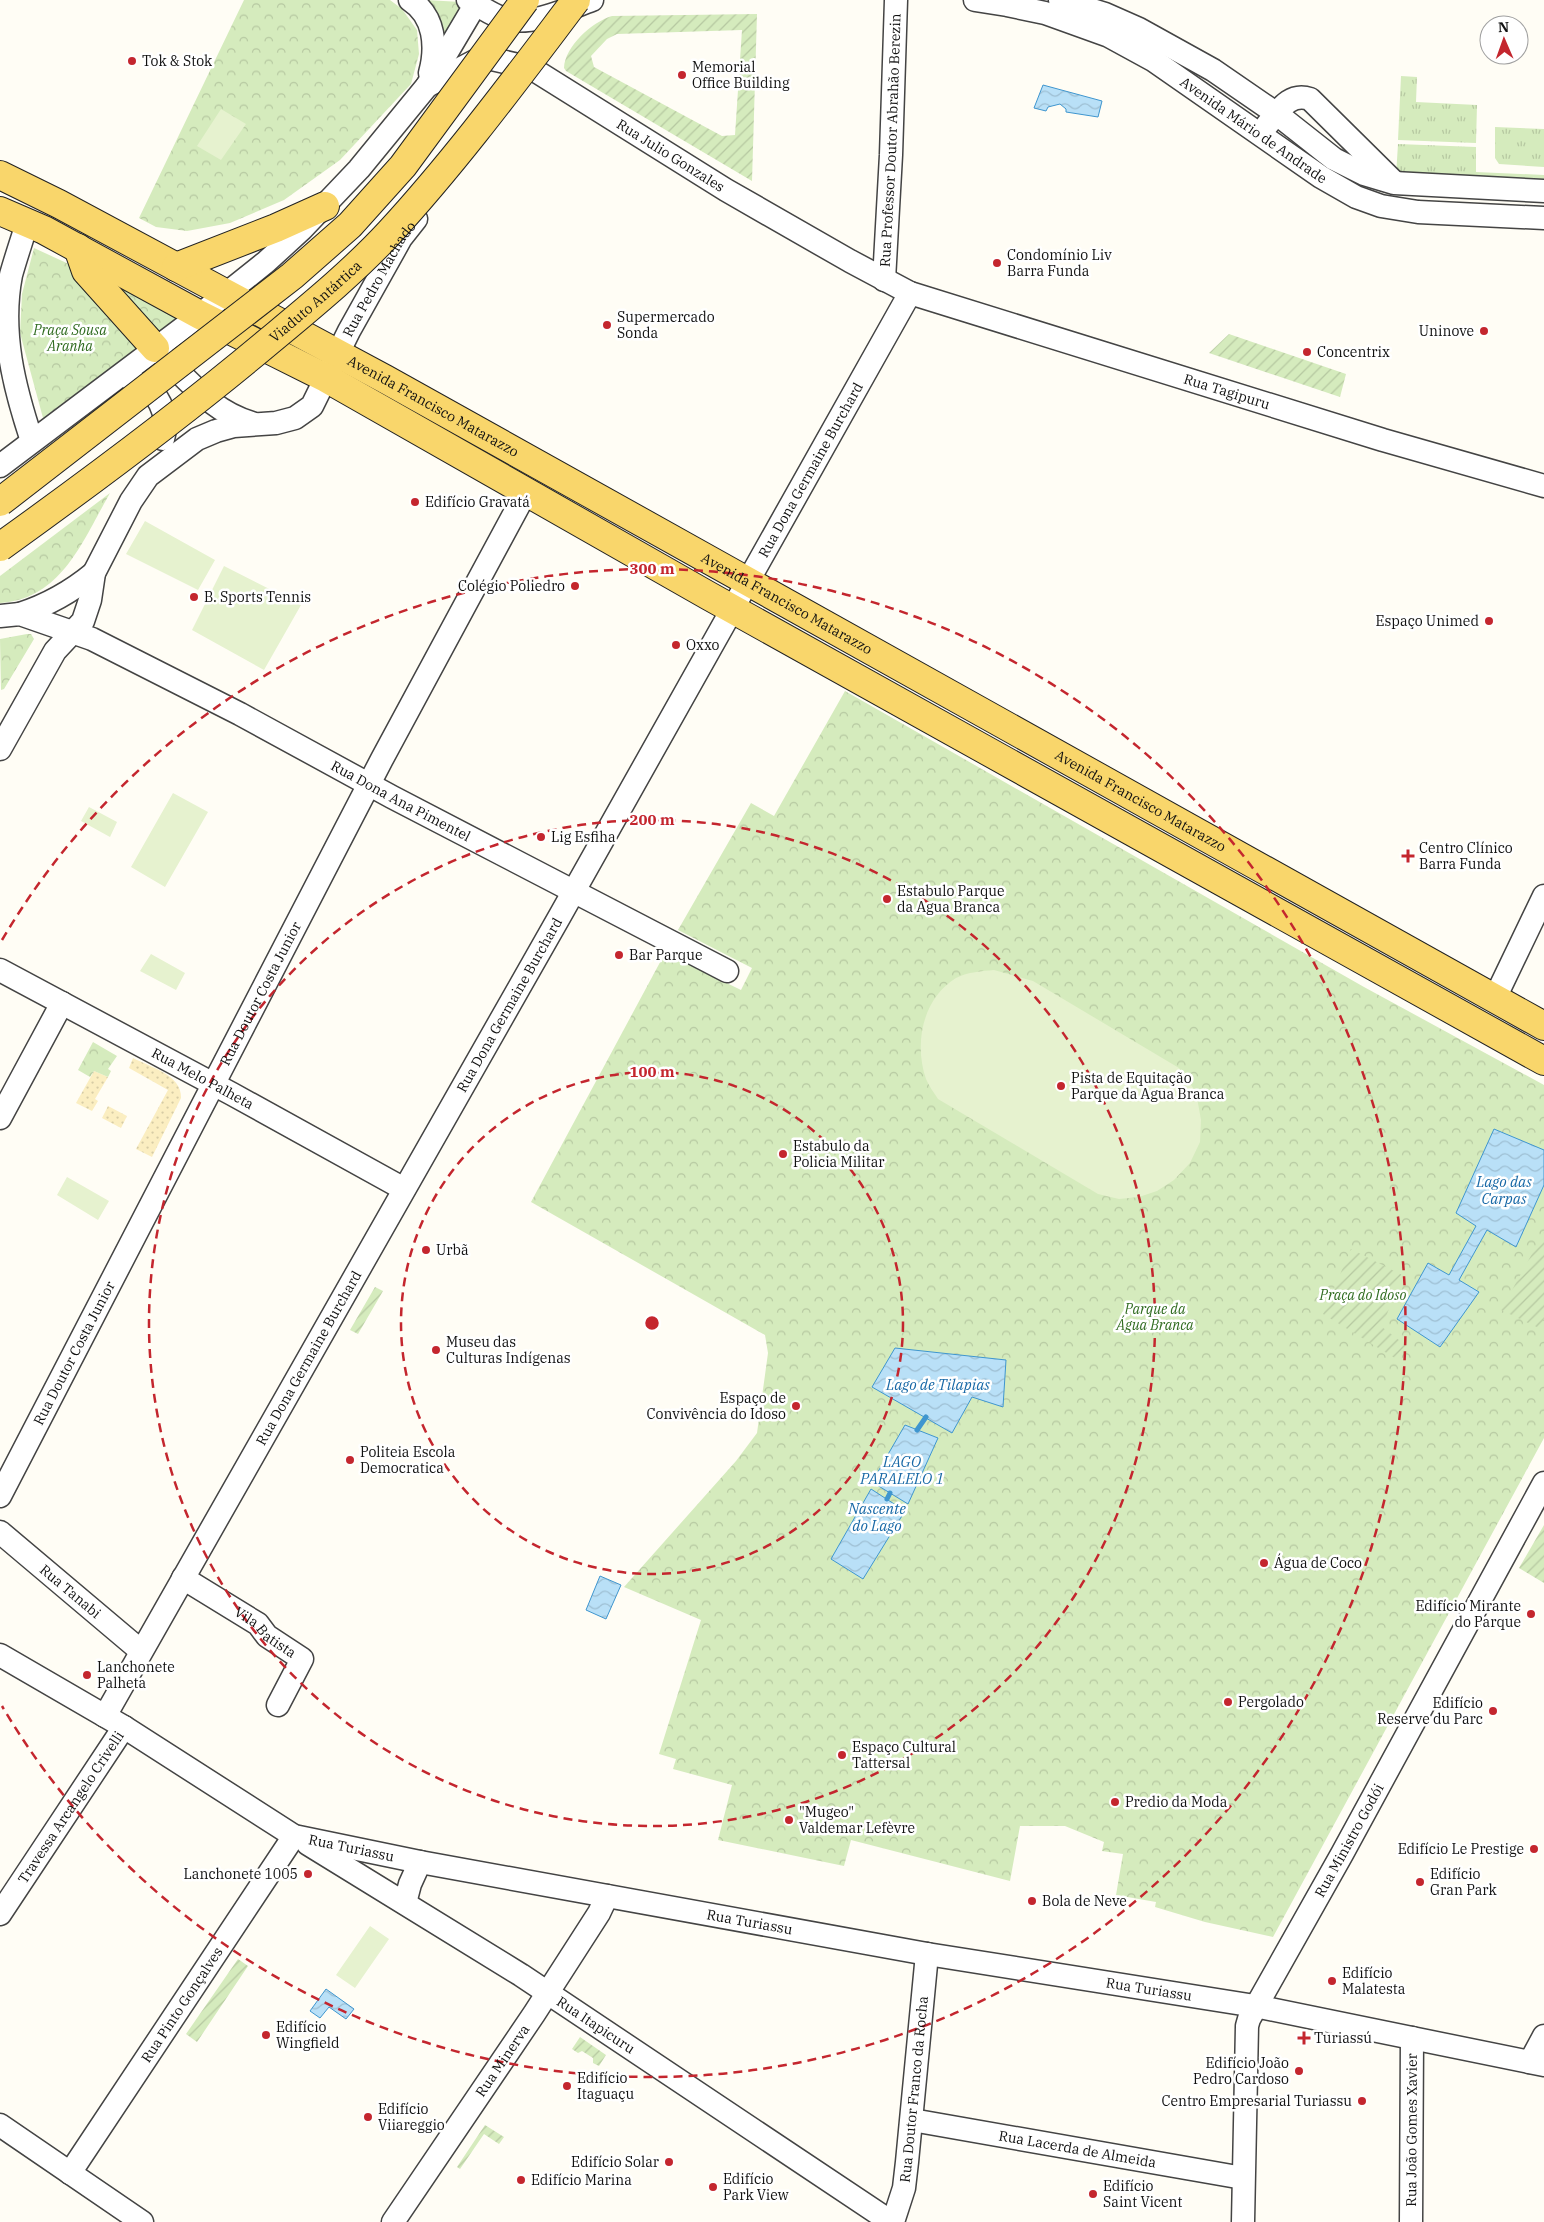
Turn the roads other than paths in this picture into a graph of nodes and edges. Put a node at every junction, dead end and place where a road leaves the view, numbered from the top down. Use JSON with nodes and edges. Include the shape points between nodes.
{"nodes":[{"id":1,"x":410,"y":0,"type":"edge"},
{"id":2,"x":525,"y":0,"type":"edge"},
{"id":3,"x":586,"y":0,"type":"edge"},
{"id":4,"x":896,"y":0,"type":"edge"},
{"id":5,"x":976,"y":0,"type":"edge"},
{"id":6,"x":1060,"y":0,"type":"edge"},
{"id":7,"x":474,"y":1,"type":"edge"},
{"id":8,"x":531,"y":68,"type":"junction"},
{"id":9,"x":427,"y":86,"type":"junction"},
{"id":10,"x":1276,"y":114,"type":"junction"},
{"id":11,"x":1260,"y":134,"type":"junction"},
{"id":12,"x":0,"y":176,"type":"edge"},
{"id":13,"x":1394,"y":183,"type":"junction"},
{"id":14,"x":1544,"y":191,"type":"edge"},
{"id":15,"x":325,"y":206,"type":"junction"},
{"id":16,"x":0,"y":211,"type":"edge"},
{"id":17,"x":1544,"y":218,"type":"edge"},
{"id":18,"x":28,"y":223,"type":"junction"},
{"id":19,"x":78,"y":248,"type":"junction"},
{"id":20,"x":176,"y":267,"type":"junction"},
{"id":21,"x":884,"y":280,"type":"junction"},
{"id":22,"x":227,"y":293,"type":"junction"},
{"id":23,"x":910,"y":293,"type":"junction"},
{"id":24,"x":200,"y":314,"type":"junction"},
{"id":25,"x":155,"y":348,"type":"junction"},
{"id":26,"x":337,"y":352,"type":"junction"},
{"id":27,"x":326,"y":378,"type":"junction"},
{"id":28,"x":110,"y":382,"type":"junction"},
{"id":29,"x":262,"y":425,"type":"junction"},
{"id":30,"x":32,"y":441,"type":"junction"},
{"id":31,"x":0,"y":466,"type":"edge"},
{"id":32,"x":148,"y":476,"type":"junction"},
{"id":33,"x":1544,"y":486,"type":"edge"},
{"id":34,"x":526,"y":492,"type":"junction"},
{"id":35,"x":0,"y":502,"type":"edge"},
{"id":36,"x":0,"y":547,"type":"edge"},
{"id":37,"x":94,"y":573,"type":"junction"},
{"id":38,"x":748,"y":582,"type":"junction"},
{"id":39,"x":733,"y":608,"type":"junction"},
{"id":40,"x":10,"y":615,"type":"edge"},
{"id":41,"x":73,"y":633,"type":"junction"},
{"id":42,"x":8,"y":715,"type":"edge"},
{"id":43,"x":0,"y":749,"type":"edge"},
{"id":44,"x":369,"y":784,"type":"junction"},
{"id":45,"x":574,"y":892,"type":"junction"},
{"id":46,"x":1544,"y":896,"type":"edge"},
{"id":47,"x":0,"y":970,"type":"edge"},
{"id":48,"x":727,"y":971,"type":"dead end"},
{"id":49,"x":1495,"y":998,"type":"junction"},
{"id":50,"x":62,"y":1003,"type":"junction"},
{"id":51,"x":1544,"y":1026,"type":"edge"},
{"id":52,"x":1544,"y":1061,"type":"edge"},
{"id":53,"x":214,"y":1084,"type":"junction"},
{"id":54,"x":0,"y":1118,"type":"edge"},
{"id":55,"x":404,"y":1189,"type":"junction"},
{"id":56,"x":1544,"y":1483,"type":"edge"},
{"id":57,"x":0,"y":1496,"type":"edge"},
{"id":58,"x":0,"y":1532,"type":"edge"},
{"id":59,"x":183,"y":1578,"type":"junction"},
{"id":60,"x":141,"y":1651,"type":"junction"},
{"id":61,"x":0,"y":1655,"type":"edge"},
{"id":62,"x":278,"y":1705,"type":"dead end"},
{"id":63,"x":105,"y":1716,"type":"junction"},
{"id":64,"x":124,"y":1728,"type":"junction"},
{"id":65,"x":294,"y":1836,"type":"junction"},
{"id":66,"x":420,"y":1862,"type":"junction"},
{"id":67,"x":607,"y":1896,"type":"junction"},
{"id":68,"x":405,"y":1903,"type":"junction"},
{"id":69,"x":0,"y":1914,"type":"edge"},
{"id":70,"x":927,"y":1954,"type":"junction"},
{"id":71,"x":547,"y":1993,"type":"junction"},
{"id":72,"x":1255,"y":2006,"type":"junction"},
{"id":73,"x":1544,"y":2036,"type":"edge"},
{"id":74,"x":1412,"y":2038,"type":"junction"},
{"id":75,"x":1537,"y":2063,"type":"edge"},
{"id":76,"x":912,"y":2120,"type":"junction"},
{"id":77,"x":0,"y":2125,"type":"edge"},
{"id":78,"x":70,"y":2173,"type":"junction"},
{"id":79,"x":1243,"y":2178,"type":"junction"},
{"id":80,"x":142,"y":2222,"type":"edge"},
{"id":81,"x":393,"y":2222,"type":"edge"},
{"id":82,"x":892,"y":2222,"type":"edge"},
{"id":83,"x":1243,"y":2222,"type":"edge"},
{"id":84,"x":1412,"y":2222,"type":"edge"}],
"edges":[{"from":1,"to":9,"type":"street","via":[[426,17],[432,32],[434,58]]},
{"from":2,"to":35,"type":"main road","bridge":true,"via":[[403,166],[350,225],[292,276]]},
{"from":3,"to":7,"type":"street","via":[[519,21],[497,16]]},
{"from":3,"to":8,"type":"street","name":"Rua Pedro Machado"},
{"from":3,"to":36,"type":"main road","name":"Viaduto Antártica","bridge":true,"via":[[424,193],[363,259],[192,405]]},
{"from":4,"to":21,"type":"street","name":"Rua Professor Doutor Abrahão Berezin"},
{"from":5,"to":11,"type":"street","name":"Avenida Mário de Andrade","via":[[1045,14],[1109,36],[1153,60]]},
{"from":6,"to":10,"type":"street","name":"Avenida Mário de Andrade","via":[[1105,14],[1138,29],[1213,70]]},
{"from":7,"to":9,"type":"street"},
{"from":8,"to":9,"type":"street","name":"Rua Julio Gonzales","via":[[492,59],[474,61]]},
{"from":8,"to":21,"type":"street","name":"Rua Julio Gonzales","via":[[726,190]]},
{"from":8,"to":26,"type":"street","name":"Rua Pedro Machado","via":[[401,238]]},
{"from":9,"to":15,"type":"street"},
{"from":10,"to":11,"type":"street"},
{"from":10,"to":13,"type":"street","name":"Avenida Mário de Andrade","via":[[1334,159],[1364,174]]},
{"from":10,"to":13,"type":"street","via":[[1294,98],[1310,99]]},
{"from":11,"to":17,"type":"street","name":"Avenida Mário de Andrade","via":[[1356,197],[1381,206],[1418,212]]},
{"from":12,"to":20,"type":"main road","name":"Avenida Francisco Matarazzo"},
{"from":13,"to":14,"type":"street","name":"Avenida Mário de Andrade"},
{"from":15,"to":20,"type":"main road"},
{"from":15,"to":22,"type":"street","via":[[266,262]]},
{"from":16,"to":18,"type":"main road","name":"Avenida Francisco Matarazzo"},
{"from":18,"to":19,"type":"main road","name":"Avenida Francisco Matarazzo"},
{"from":18,"to":30,"type":"street","via":[[8,292],[7,327],[17,397]]},
{"from":19,"to":24,"type":"main road","name":"Avenida Francisco Matarazzo"},
{"from":19,"to":25,"type":"main road","via":[[86,271]]},
{"from":20,"to":22,"type":"main road","name":"Avenida Francisco Matarazzo"},
{"from":21,"to":23,"type":"street","name":"Rua Julio Gonzales"},
{"from":22,"to":24,"type":"street"},
{"from":22,"to":26,"type":"main road","name":"Avenida Francisco Matarazzo"},
{"from":23,"to":33,"type":"street","name":"Rua Tagipuru","via":[[1383,440]]},
{"from":23,"to":38,"type":"street","name":"Rua Dona Germaine Burchard"},
{"from":24,"to":25,"type":"street"},
{"from":24,"to":27,"type":"main road","name":"Avenida Francisco Matarazzo"},
{"from":25,"to":28,"type":"street"},
{"from":25,"to":29,"type":"street","via":[[225,413]]},
{"from":26,"to":27,"type":"street","name":"Rua Pedro Machado"},
{"from":26,"to":38,"type":"main road","name":"Avenida Francisco Matarazzo"},
{"from":27,"to":29,"type":"street","name":"Rua Pedro Machado","via":[[312,406],[295,418]]},
{"from":27,"to":34,"type":"main road","name":"Avenida Francisco Matarazzo"},
{"from":28,"to":30,"type":"street"},
{"from":28,"to":32,"type":"street","via":[[142,384],[160,401],[166,429]]},
{"from":29,"to":32,"type":"street","name":"Rua Pedro Machado","via":[[234,426],[197,439]]},
{"from":30,"to":31,"type":"street"},
{"from":32,"to":37,"type":"street","name":"Rua Pedro Machado","via":[[131,501]]},
{"from":34,"to":39,"type":"main road","name":"Avenida Francisco Matarazzo"},
{"from":34,"to":44,"type":"street","name":"Rua Doutor Costa Junior"},
{"from":37,"to":40,"type":"street","name":"Rua Pedro Machado","via":[[74,590],[41,608]]},
{"from":37,"to":41,"type":"street","name":"Rua Pedro Machado","via":[[84,621]]},
{"from":38,"to":39,"type":"street","name":"Rua Dona Germaine Burchard"},
{"from":38,"to":49,"type":"main road","name":"Avenida Francisco Matarazzo"},
{"from":39,"to":45,"type":"street","name":"Rua Dona Germaine Burchard"},
{"from":39,"to":52,"type":"main road","name":"Avenida Francisco Matarazzo"},
{"from":40,"to":41,"type":"street","name":"Rua Dona Ana Pimentel"},
{"from":41,"to":42,"type":"street","name":"Rua Pedro Machado","via":[[55,651]]},
{"from":41,"to":44,"type":"street","name":"Rua Dona Ana Pimentel","via":[[92,639],[240,714]]},
{"from":42,"to":43,"type":"street","name":"Rua Pedro Machado"},
{"from":44,"to":45,"type":"street","name":"Rua Dona Ana Pimentel"},
{"from":44,"to":53,"type":"street","name":"Rua Doutor Costa Junior"},
{"from":45,"to":48,"type":"street","name":"Rua Dona Ana Pimentel"},
{"from":45,"to":55,"type":"street","name":"Rua Dona Germaine Burchard"},
{"from":46,"to":49,"type":"street"},
{"from":47,"to":50,"type":"street","name":"Rua Melo Palheta"},
{"from":49,"to":51,"type":"main road","name":"Avenida Francisco Matarazzo"},
{"from":50,"to":53,"type":"street","name":"Rua Melo Palheta"},
{"from":50,"to":54,"type":"street"},
{"from":53,"to":55,"type":"street","name":"Rua Melo Palheta"},
{"from":53,"to":57,"type":"street","name":"Rua Doutor Costa Junior"},
{"from":55,"to":59,"type":"street","name":"Rua Dona Germaine Burchard"},
{"from":56,"to":72,"type":"street","name":"Rua Ministro Godói","via":[[1342,1854]]},
{"from":58,"to":60,"type":"street","name":"Rua Tanabi"},
{"from":59,"to":60,"type":"street","name":"Rua Dona Germaine Burchard"},
{"from":59,"to":62,"type":"street","name":"Vila Batista","via":[[258,1624],[267,1636],[302,1659]]},
{"from":60,"to":63,"type":"street","name":"Rua Dona Germaine Burchard"},
{"from":61,"to":63,"type":"street","name":"Rua Turiassu"},
{"from":63,"to":64,"type":"street","name":"Rua Turiassu"},
{"from":64,"to":65,"type":"street","name":"Rua Turiassu"},
{"from":64,"to":69,"type":"street","name":"Travessa Arcangelo Crivelli"},
{"from":65,"to":66,"type":"street","name":"Rua Turiassu"},
{"from":65,"to":68,"type":"street","name":"Rua Itapicuru"},
{"from":65,"to":78,"type":"street","name":"Rua Pinto Gonçalves"},
{"from":66,"to":67,"type":"street","name":"Rua Turiassu"},
{"from":66,"to":68,"type":"street"},
{"from":67,"to":70,"type":"street","name":"Rua Turiassu"},
{"from":67,"to":71,"type":"street","name":"Rua Minerva"},
{"from":68,"to":71,"type":"street","name":"Rua Itapicuru"},
{"from":70,"to":72,"type":"street","name":"Rua Turiassu"},
{"from":70,"to":76,"type":"street","name":"Rua Doutor Franco da Rocha"},
{"from":71,"to":81,"type":"street","name":"Rua Minerva"},
{"from":71,"to":82,"type":"street","name":"Rua Itapicuru"},
{"from":72,"to":74,"type":"street","name":"Rua Turiassu"},
{"from":72,"to":79,"type":"street","name":"Rua Ministro Godói","via":[[1246,2026]]},
{"from":73,"to":75,"type":"street"},
{"from":74,"to":75,"type":"street","name":"Rua Turiassu"},
{"from":74,"to":84,"type":"street","name":"Rua João Gomes Xavier"},
{"from":76,"to":79,"type":"street","name":"Rua Lacerda de Almeida"},
{"from":76,"to":82,"type":"street","name":"Rua Doutor Franco da Rocha","via":[[904,2188]]},
{"from":77,"to":78,"type":"street"},
{"from":78,"to":80,"type":"street"},
{"from":79,"to":83,"type":"street","name":"Rua Ministro Godói"}]}
